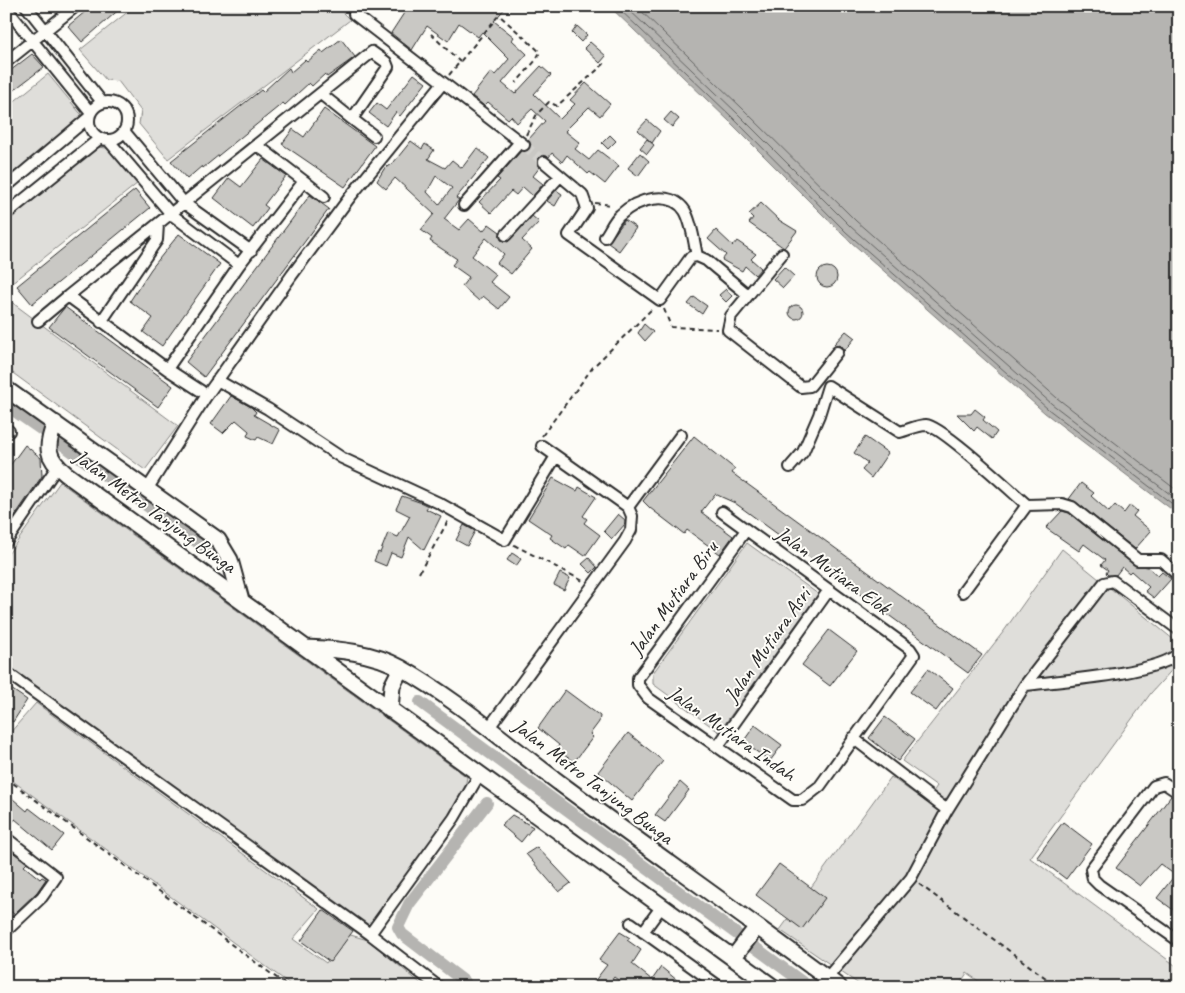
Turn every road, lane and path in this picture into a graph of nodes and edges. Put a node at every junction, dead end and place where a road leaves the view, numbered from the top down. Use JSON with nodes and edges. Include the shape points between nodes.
{"nodes":[{"id":1,"x":26,"y":6,"type":"edge"},
{"id":2,"x":76,"y":6,"type":"edge"},
{"id":3,"x":6,"y":8,"type":"edge"},
{"id":4,"x":354,"y":14,"type":"dead end"},
{"id":5,"x":45,"y":31,"type":"junction"},
{"id":6,"x":431,"y":34,"type":"dead end"},
{"id":7,"x":33,"y":42,"type":"junction"},
{"id":8,"x":6,"y":62,"type":"edge"},
{"id":9,"x":460,"y":62,"type":"junction"},
{"id":10,"x":605,"y":63,"type":"dead end"},
{"id":11,"x":516,"y":83,"type":"dead end"},
{"id":12,"x":442,"y":84,"type":"junction"},
{"id":13,"x":321,"y":94,"type":"junction"},
{"id":14,"x":102,"y":102,"type":"junction"},
{"id":15,"x":89,"y":115,"type":"junction"},
{"id":16,"x":352,"y":119,"type":"junction"},
{"id":17,"x":124,"y":131,"type":"junction"},
{"id":18,"x":374,"y":136,"type":"dead end"},
{"id":19,"x":104,"y":140,"type":"junction"},
{"id":20,"x":522,"y":144,"type":"junction"},
{"id":21,"x":256,"y":145,"type":"junction"},
{"id":22,"x":544,"y":162,"type":"tunnel mouth"},
{"id":23,"x":560,"y":176,"type":"junction"},
{"id":24,"x":304,"y":182,"type":"junction"},
{"id":25,"x":6,"y":187,"type":"edge"},
{"id":26,"x":324,"y":197,"type":"dead end"},
{"id":27,"x":184,"y":203,"type":"junction"},
{"id":28,"x":464,"y":205,"type":"dead end"},
{"id":29,"x":611,"y":205,"type":"dead end"},
{"id":30,"x":587,"y":208,"type":"junction"},
{"id":31,"x":6,"y":214,"type":"edge"},
{"id":32,"x":171,"y":214,"type":"junction"},
{"id":33,"x":158,"y":224,"type":"junction"},
{"id":34,"x":506,"y":235,"type":"dead end"},
{"id":35,"x":605,"y":237,"type":"dead end"},
{"id":36,"x":251,"y":250,"type":"junction"},
{"id":37,"x":782,"y":254,"type":"dead end"},
{"id":38,"x":697,"y":256,"type":"junction"},
{"id":39,"x":239,"y":266,"type":"junction"},
{"id":40,"x":748,"y":295,"type":"junction"},
{"id":41,"x":68,"y":296,"type":"junction"},
{"id":42,"x":660,"y":300,"type":"junction"},
{"id":43,"x":38,"y":321,"type":"dead end"},
{"id":44,"x":101,"y":322,"type":"junction"},
{"id":45,"x":728,"y":330,"type":"junction"},
{"id":46,"x":837,"y":352,"type":"dead end"},
{"id":47,"x":167,"y":369,"type":"junction"},
{"id":48,"x":217,"y":380,"type":"junction"},
{"id":49,"x":6,"y":389,"type":"edge"},
{"id":50,"x":201,"y":391,"type":"dead end"},
{"id":51,"x":55,"y":423,"type":"junction"},
{"id":52,"x":681,"y":435,"type":"dead end"},
{"id":53,"x":542,"y":446,"type":"joint"},
{"id":54,"x":556,"y":456,"type":"junction"},
{"id":55,"x":57,"y":467,"type":"junction"},
{"id":56,"x":790,"y":467,"type":"dead end"},
{"id":57,"x":148,"y":488,"type":"junction"},
{"id":58,"x":1027,"y":505,"type":"junction"},
{"id":59,"x":628,"y":507,"type":"junction"},
{"id":60,"x":454,"y":510,"type":"junction"},
{"id":61,"x":722,"y":512,"type":"dead end"},
{"id":62,"x":746,"y":530,"type":"junction"},
{"id":63,"x":505,"y":540,"type":"junction"},
{"id":64,"x":6,"y":542,"type":"edge"},
{"id":65,"x":419,"y":573,"type":"dead end"},
{"id":66,"x":1179,"y":576,"type":"edge"},
{"id":67,"x":594,"y":586,"type":"junction"},
{"id":68,"x":829,"y":590,"type":"junction"},
{"id":69,"x":963,"y":592,"type":"dead end"},
{"id":70,"x":241,"y":600,"type":"junction"},
{"id":71,"x":1179,"y":630,"type":"edge"},
{"id":72,"x":306,"y":648,"type":"junction"},
{"id":73,"x":1179,"y":653,"type":"edge"},
{"id":74,"x":401,"y":668,"type":"junction"},
{"id":75,"x":6,"y":672,"type":"edge"},
{"id":76,"x":1025,"y":685,"type":"junction"},
{"id":77,"x":640,"y":690,"type":"joint"},
{"id":78,"x":390,"y":710,"type":"junction"},
{"id":79,"x":488,"y":729,"type":"junction"},
{"id":80,"x":852,"y":738,"type":"junction"},
{"id":81,"x":718,"y":746,"type":"junction"},
{"id":82,"x":479,"y":775,"type":"junction"},
{"id":83,"x":6,"y":778,"type":"edge"},
{"id":84,"x":1179,"y":793,"type":"edge"},
{"id":85,"x":947,"y":810,"type":"junction"},
{"id":86,"x":6,"y":838,"type":"edge"},
{"id":87,"x":911,"y":878,"type":"junction"},
{"id":88,"x":662,"y":906,"type":"junction"},
{"id":89,"x":632,"y":923,"type":"dead end"},
{"id":90,"x":7,"y":930,"type":"edge"},
{"id":91,"x":753,"y":931,"type":"junction"},
{"id":92,"x":643,"y":932,"type":"junction"},
{"id":93,"x":370,"y":934,"type":"junction"},
{"id":94,"x":1179,"y":941,"type":"edge"},
{"id":95,"x":735,"y":955,"type":"junction"},
{"id":96,"x":833,"y":982,"type":"edge"},
{"id":97,"x":289,"y":987,"type":"edge"},
{"id":98,"x":439,"y":987,"type":"edge"},
{"id":99,"x":720,"y":987,"type":"edge"},
{"id":100,"x":773,"y":987,"type":"edge"},
{"id":101,"x":1058,"y":987,"type":"edge"}],
"edges":[{"from":1,"to":5,"type":"street"},
{"from":2,"to":5,"type":"street"},
{"from":3,"to":7,"type":"street"},
{"from":4,"to":12,"type":"street"},
{"from":5,"to":7,"type":"street"},
{"from":5,"to":14,"type":"street"},
{"from":6,"to":9,"type":"path"},
{"from":7,"to":8,"type":"street"},
{"from":7,"to":15,"type":"street"},
{"from":9,"to":11,"type":"path","via":[[499,15],[540,52]]},
{"from":9,"to":12,"type":"path"},
{"from":10,"to":20,"type":"path","via":[[557,106],[549,102],[537,114]]},
{"from":12,"to":20,"type":"street"},
{"from":12,"to":48,"type":"street","via":[[350,197]]},
{"from":13,"to":16,"type":"street"},
{"from":13,"to":16,"type":"street","via":[[370,52],[377,54],[388,67]]},
{"from":13,"to":21,"type":"street"},
{"from":14,"to":15,"type":"street"},
{"from":14,"to":17,"type":"street","via":[[112,102],[121,107],[127,121]]},
{"from":15,"to":19,"type":"street","via":[[90,129]]},
{"from":15,"to":25,"type":"street"},
{"from":16,"to":18,"type":"street"},
{"from":17,"to":19,"type":"street","via":[[118,138]]},
{"from":17,"to":27,"type":"street"},
{"from":19,"to":31,"type":"street"},
{"from":19,"to":32,"type":"street"},
{"from":20,"to":28,"type":"street"},
{"from":21,"to":24,"type":"street"},
{"from":21,"to":27,"type":"street"},
{"from":22,"to":23,"type":"street"},
{"from":23,"to":30,"type":"street","via":[[582,194]]},
{"from":23,"to":34,"type":"street"},
{"from":24,"to":26,"type":"street"},
{"from":24,"to":36,"type":"street"},
{"from":27,"to":32,"type":"street"},
{"from":27,"to":36,"type":"street"},
{"from":29,"to":30,"type":"path","via":[[599,202]]},
{"from":30,"to":42,"type":"street","via":[[569,235]]},
{"from":32,"to":33,"type":"street"},
{"from":32,"to":39,"type":"street"},
{"from":33,"to":41,"type":"street"},
{"from":33,"to":44,"type":"street","via":[[157,240]]},
{"from":35,"to":38,"type":"street","via":[[620,215],[654,199],[668,198],[678,202],[686,214]]},
{"from":36,"to":39,"type":"street"},
{"from":37,"to":40,"type":"street"},
{"from":38,"to":40,"type":"street"},
{"from":38,"to":42,"type":"street","via":[[691,257]]},
{"from":39,"to":47,"type":"street"},
{"from":40,"to":45,"type":"street","via":[[731,316]]},
{"from":41,"to":43,"type":"street"},
{"from":41,"to":44,"type":"street"},
{"from":42,"to":45,"type":"path","via":[[671,327]]},
{"from":42,"to":53,"type":"path","via":[[593,367],[542,434]]},
{"from":44,"to":47,"type":"street"},
{"from":45,"to":46,"type":"street","via":[[801,387],[810,386]]},
{"from":47,"to":50,"type":"street"},
{"from":48,"to":57,"type":"street"},
{"from":48,"to":60,"type":"street","via":[[342,458]]},
{"from":49,"to":51,"type":"main road","name":"Jalan Metro Tanjung Bunga"},
{"from":51,"to":55,"type":"main road","name":"Jalan Metro Tanjung Bunga","via":[[48,448]]},
{"from":51,"to":57,"type":"main road","name":"Jalan Metro Tanjung Bunga"},
{"from":52,"to":59,"type":"street"},
{"from":53,"to":54,"type":"street"},
{"from":54,"to":59,"type":"street"},
{"from":54,"to":63,"type":"street"},
{"from":55,"to":64,"type":"street"},
{"from":55,"to":70,"type":"main road","name":"Jalan Metro Tanjung Bunga"},
{"from":56,"to":58,"type":"street","via":[[803,452],[828,386],[900,432],[921,426],[932,427]]},
{"from":57,"to":70,"type":"main road","name":"Jalan Metro Tanjung Bunga","via":[[218,540],[230,560]]},
{"from":58,"to":66,"type":"street","via":[[1062,504],[1072,507],[1138,560],[1161,560]]},
{"from":58,"to":69,"type":"street"},
{"from":59,"to":67,"type":"street","via":[[632,516],[630,533]]},
{"from":60,"to":63,"type":"street"},
{"from":60,"to":65,"type":"path"},
{"from":61,"to":62,"type":"street","name":"Jalan Mutiara Elok"},
{"from":62,"to":68,"type":"street","name":"Jalan Mutiara Elok"},
{"from":62,"to":77,"type":"street","name":"Jalan Mutiara Biru","via":[[640,676]]},
{"from":63,"to":67,"type":"path"},
{"from":67,"to":79,"type":"street"},
{"from":68,"to":80,"type":"street","name":"Jalan Mutiara Elok","via":[[914,655]]},
{"from":68,"to":81,"type":"street","name":"Jalan Mutiara Asri"},
{"from":70,"to":72,"type":"main road","name":"Jalan Metro Tanjung Bunga"},
{"from":71,"to":76,"type":"street","via":[[1113,581],[1104,583]]},
{"from":72,"to":74,"type":"main road","name":"Jalan Metro Tanjung Bunga","via":[[347,650]]},
{"from":72,"to":78,"type":"main road","name":"Jalan Metro Tanjung Bunga"},
{"from":73,"to":76,"type":"street","via":[[1146,667]]},
{"from":74,"to":78,"type":"main road","via":[[392,686]]},
{"from":74,"to":79,"type":"main road","name":"Jalan Metro Tanjung Bunga"},
{"from":75,"to":93,"type":"street"},
{"from":76,"to":85,"type":"street"},
{"from":77,"to":81,"type":"street","name":"Jalan Mutiara Indah"},
{"from":78,"to":82,"type":"main road","name":"Jalan Metro Tanjung Bunga"},
{"from":79,"to":91,"type":"main road","name":"Jalan Metro Tanjung Bunga"},
{"from":80,"to":81,"type":"street","name":"Jalan Mutiara Indah","via":[[820,786],[804,799],[793,800]]},
{"from":80,"to":85,"type":"street"},
{"from":82,"to":88,"type":"main road","name":"Jalan Metro Tanjung Bunga"},
{"from":82,"to":93,"type":"street","via":[[454,818]]},
{"from":83,"to":97,"type":"path"},
{"from":84,"to":94,"type":"street","via":[[1164,783],[1154,786],[1095,862],[1092,875],[1099,885]]},
{"from":85,"to":87,"type":"street"},
{"from":86,"to":90,"type":"street","via":[[56,877],[42,897]]},
{"from":87,"to":96,"type":"street"},
{"from":87,"to":101,"type":"path"},
{"from":88,"to":92,"type":"street"},
{"from":88,"to":95,"type":"main road","name":"Jalan Metro Tanjung Bunga"},
{"from":89,"to":92,"type":"street"},
{"from":91,"to":95,"type":"main road"},
{"from":91,"to":96,"type":"main road","name":"Jalan Metro Tanjung Bunga"},
{"from":92,"to":99,"type":"street"},
{"from":93,"to":98,"type":"street"},
{"from":95,"to":100,"type":"main road","name":"Jalan Metro Tanjung Bunga"}]}
